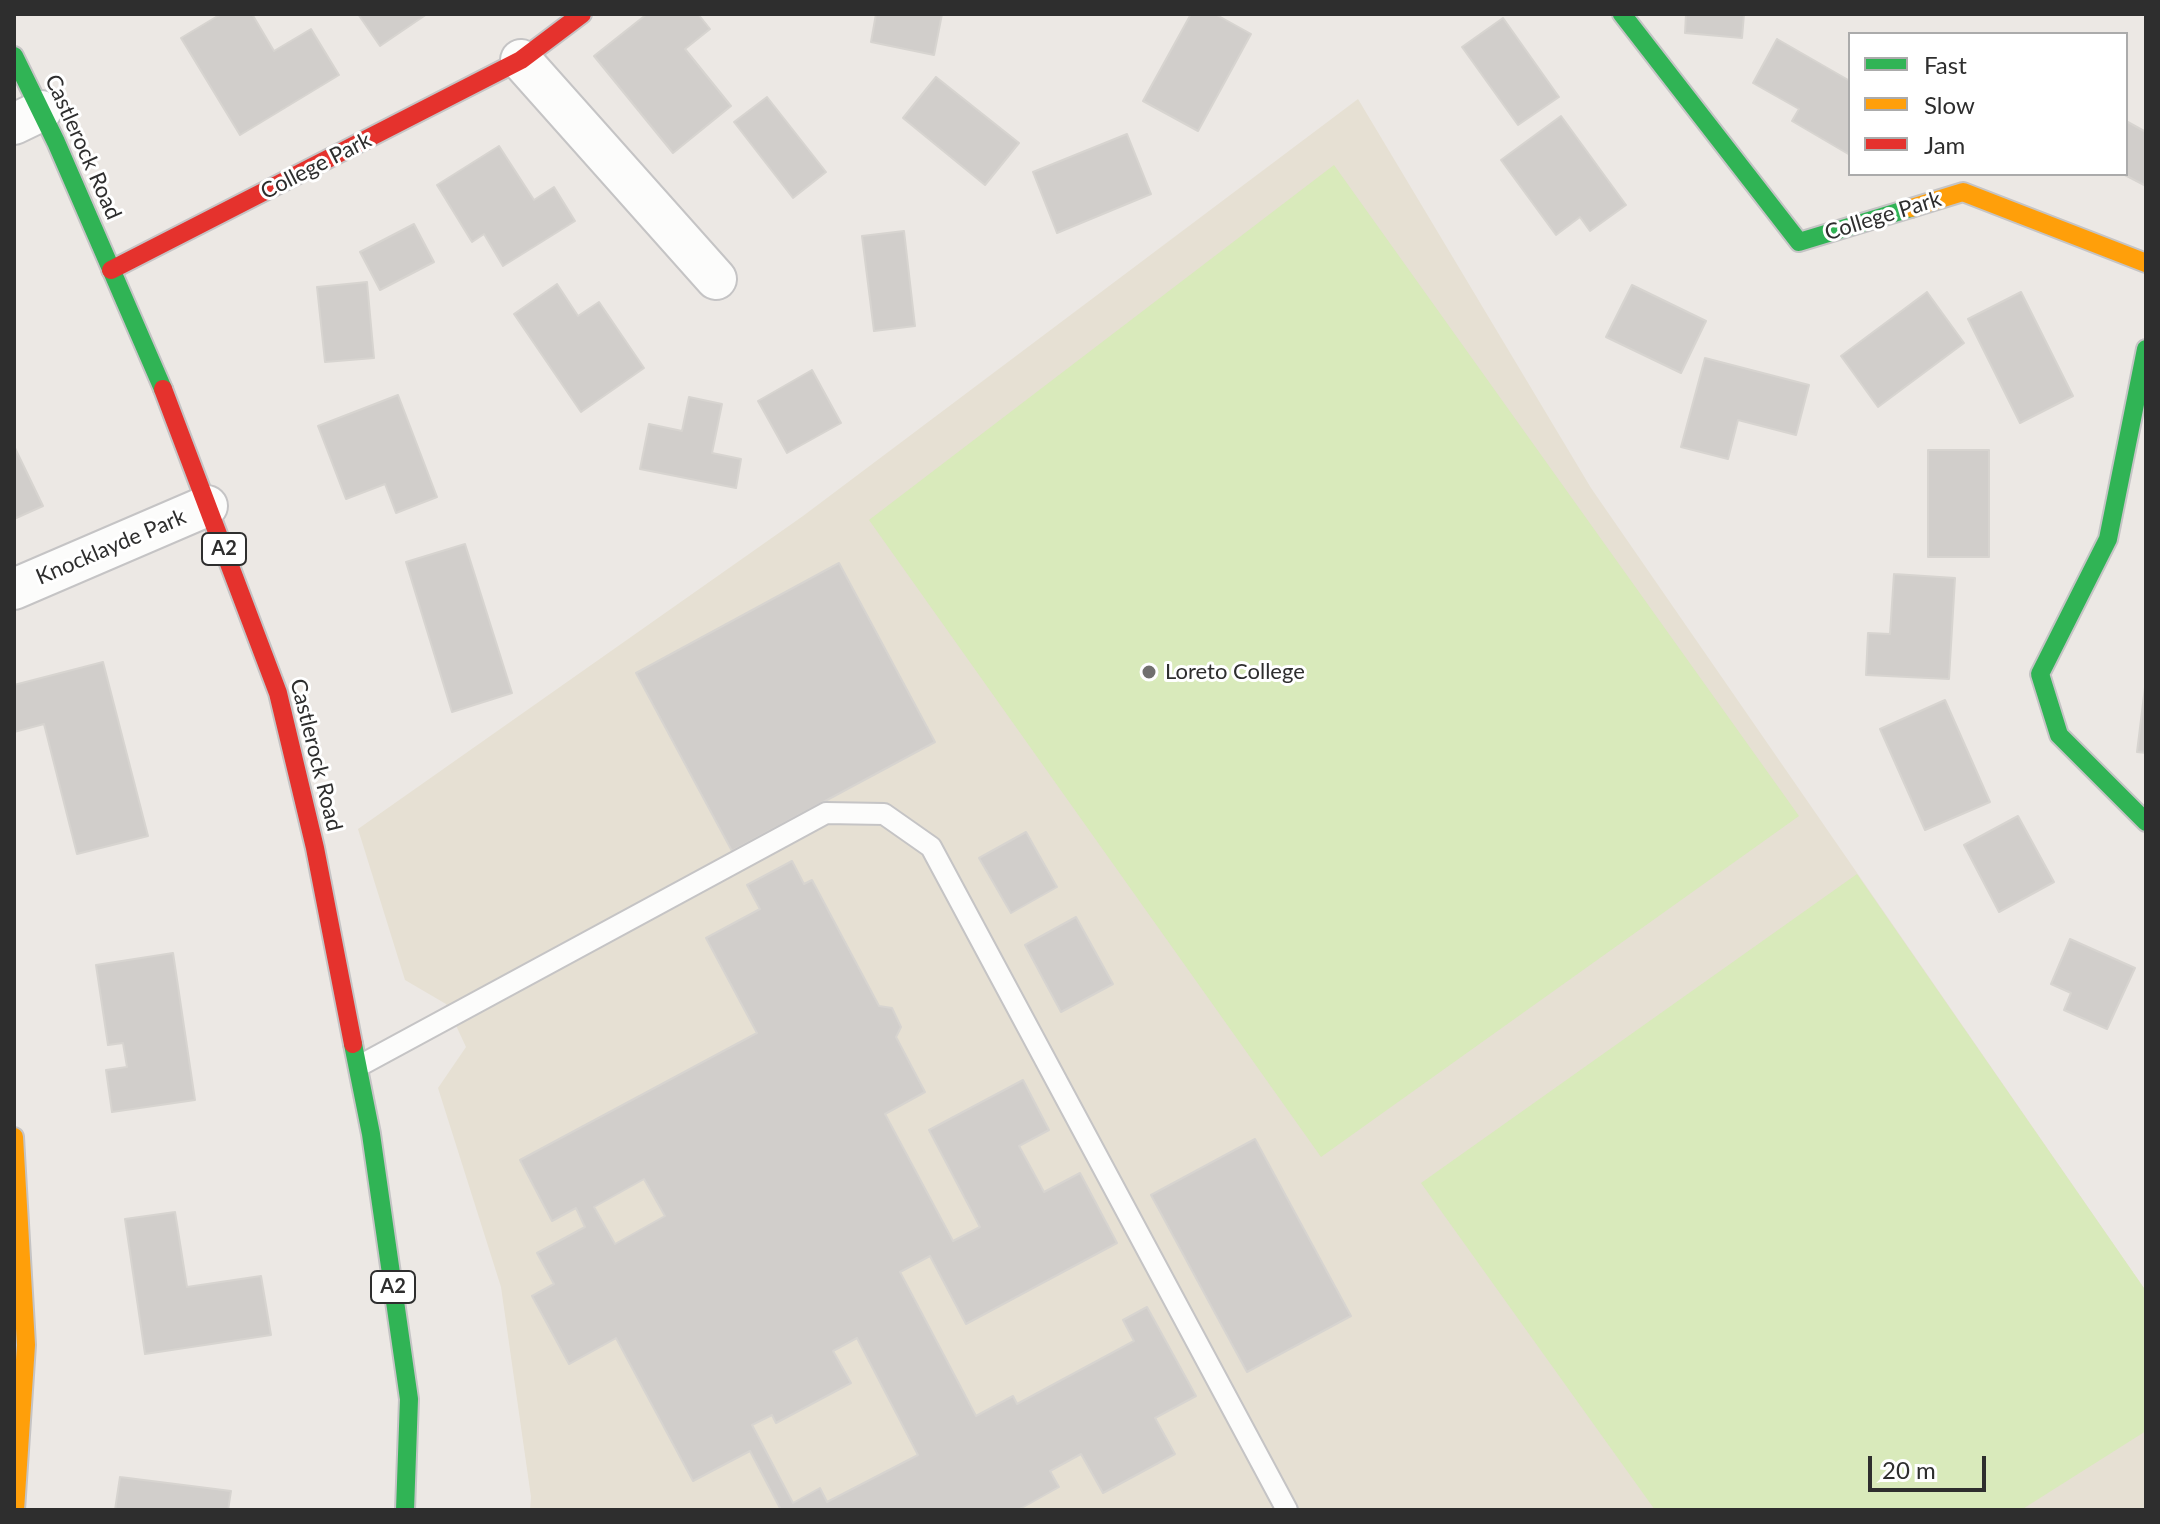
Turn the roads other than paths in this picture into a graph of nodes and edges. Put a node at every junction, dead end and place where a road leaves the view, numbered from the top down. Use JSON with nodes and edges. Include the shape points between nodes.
{"nodes":[{"id":1,"x":582,"y":14,"type":"edge"},
{"id":2,"x":1622,"y":14,"type":"edge"},
{"id":3,"x":14,"y":56,"type":"edge"},
{"id":4,"x":521,"y":60,"type":"junction"},
{"id":5,"x":28,"y":117,"type":"edge"},
{"id":6,"x":2146,"y":263,"type":"edge"},
{"id":7,"x":111,"y":270,"type":"junction"},
{"id":8,"x":716,"y":279,"type":"dead end"},
{"id":9,"x":2146,"y":349,"type":"edge"},
{"id":10,"x":207,"y":506,"type":"junction"},
{"id":11,"x":14,"y":589,"type":"edge"},
{"id":12,"x":2146,"y":822,"type":"edge"},
{"id":13,"x":359,"y":1066,"type":"junction"},
{"id":14,"x":14,"y":1137,"type":"edge"},
{"id":15,"x":15,"y":1510,"type":"edge"},
{"id":16,"x":405,"y":1510,"type":"edge"},
{"id":17,"x":1287,"y":1510,"type":"edge"}],
"edges":[{"from":1,"to":4,"type":"street","name":"College Park"},
{"from":2,"to":6,"type":"street","name":"College Park","via":[[1799,242],[1963,192]]},
{"from":3,"to":5,"type":"street","name":"Castlerock Road","number":"A2"},
{"from":4,"to":7,"type":"street","name":"College Park"},
{"from":4,"to":8,"type":"street"},
{"from":5,"to":7,"type":"street","name":"Castlerock Road","number":"A2"},
{"from":7,"to":10,"type":"street","name":"Castlerock Road","number":"A2"},
{"from":9,"to":12,"type":"street","via":[[2108,539],[2040,674],[2059,735]]},
{"from":10,"to":11,"type":"street","name":"Knocklayde Park"},
{"from":10,"to":13,"type":"street","name":"Castlerock Road","number":"A2","via":[[278,693]]},
{"from":13,"to":16,"type":"street","name":"Castlerock Road","number":"A2","via":[[409,1399]]},
{"from":13,"to":17,"type":"lane","via":[[826,813],[884,814],[931,847]]},
{"from":14,"to":15,"type":"street","via":[[26,1345]]}]}
